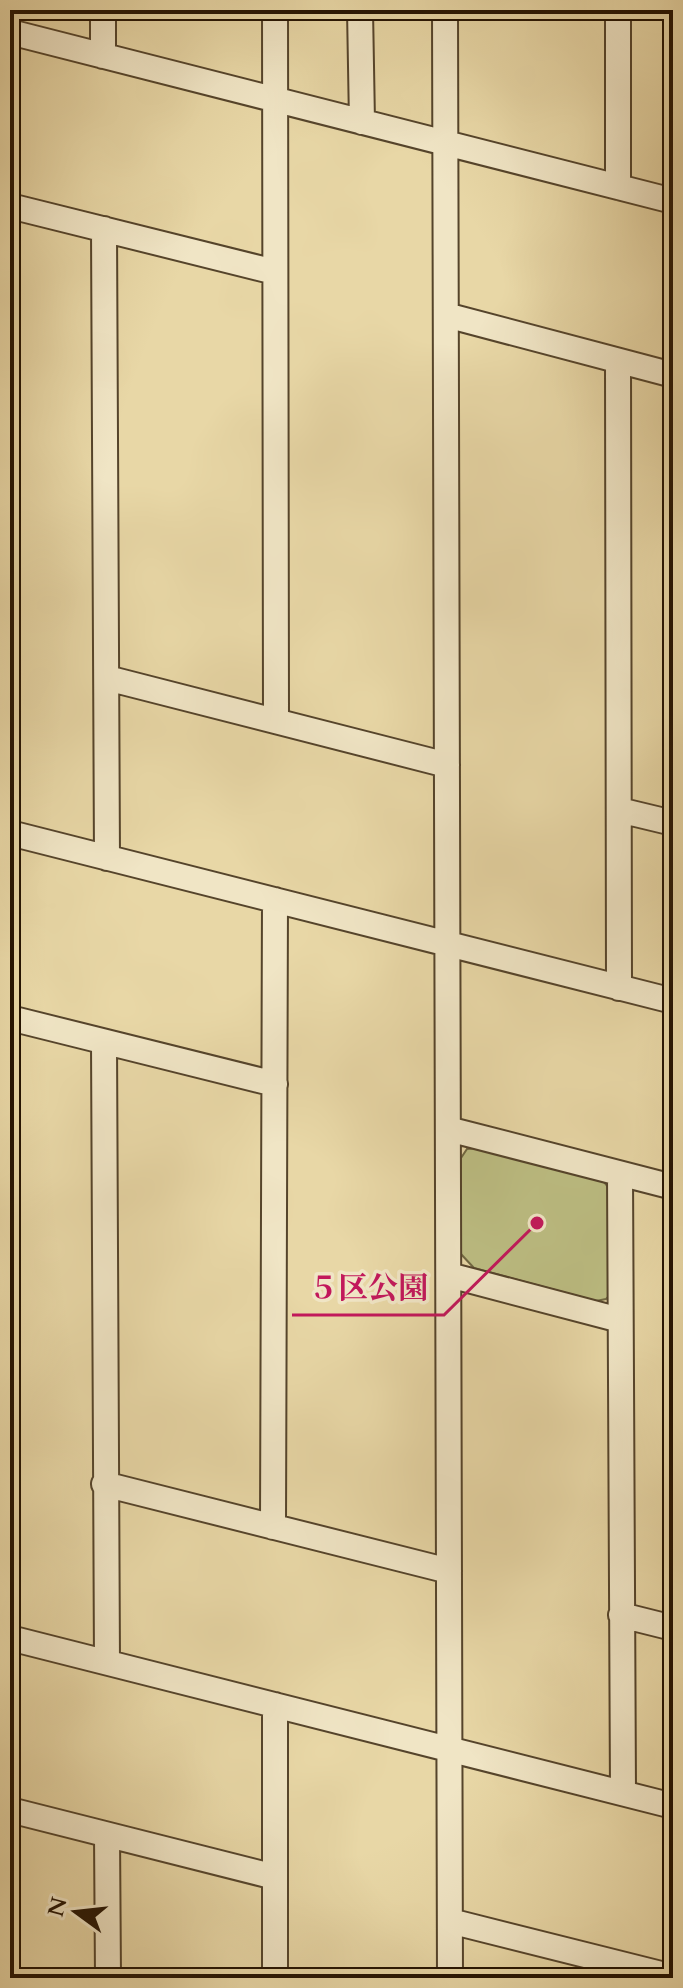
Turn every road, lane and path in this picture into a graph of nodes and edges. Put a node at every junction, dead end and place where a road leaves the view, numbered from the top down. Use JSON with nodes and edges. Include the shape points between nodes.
{"nodes":[{"id":1,"x":103,"y":10,"type":"edge"},
{"id":2,"x":275,"y":10,"type":"edge"},
{"id":3,"x":360,"y":10,"type":"edge"},
{"id":4,"x":445,"y":10,"type":"edge"},
{"id":5,"x":618,"y":10,"type":"edge"},
{"id":6,"x":10,"y":32,"type":"edge"},
{"id":7,"x":103,"y":56,"type":"junction"},
{"id":8,"x":275,"y":100,"type":"junction"},
{"id":9,"x":362,"y":122,"type":"junction"},
{"id":10,"x":446,"y":143,"type":"junction"},
{"id":11,"x":618,"y":187,"type":"junction"},
{"id":12,"x":673,"y":201,"type":"edge"},
{"id":13,"x":10,"y":206,"type":"edge"},
{"id":14,"x":104,"y":229,"type":"junction"},
{"id":15,"x":275,"y":272,"type":"junction"},
{"id":16,"x":446,"y":315,"type":"junction"},
{"id":17,"x":618,"y":361,"type":"junction"},
{"id":18,"x":673,"y":375,"type":"edge"},
{"id":19,"x":107,"y":678,"type":"junction"},
{"id":20,"x":276,"y":721,"type":"junction"},
{"id":21,"x":447,"y":765,"type":"junction"},
{"id":22,"x":619,"y":810,"type":"junction"},
{"id":23,"x":673,"y":823,"type":"edge"},
{"id":24,"x":10,"y":833,"type":"edge"},
{"id":25,"x":107,"y":858,"type":"junction"},
{"id":26,"x":275,"y":900,"type":"junction"},
{"id":27,"x":448,"y":944,"type":"junction"},
{"id":28,"x":619,"y":988,"type":"junction"},
{"id":29,"x":673,"y":1001,"type":"edge"},
{"id":30,"x":10,"y":1018,"type":"edge"},
{"id":31,"x":104,"y":1042,"type":"junction"},
{"id":32,"x":275,"y":1084,"type":"junction"},
{"id":33,"x":448,"y":1129,"type":"junction"},
{"id":34,"x":620,"y":1174,"type":"junction"},
{"id":35,"x":673,"y":1187,"type":"edge"},
{"id":36,"x":449,"y":1275,"type":"junction"},
{"id":37,"x":620,"y":1320,"type":"junction"},
{"id":38,"x":104,"y":1484,"type":"junction"},
{"id":39,"x":273,"y":1527,"type":"junction"},
{"id":40,"x":449,"y":1571,"type":"junction"},
{"id":41,"x":621,"y":1615,"type":"junction"},
{"id":42,"x":673,"y":1628,"type":"edge"},
{"id":43,"x":10,"y":1638,"type":"edge"},
{"id":44,"x":107,"y":1662,"type":"junction"},
{"id":45,"x":275,"y":1705,"type":"junction"},
{"id":46,"x":450,"y":1749,"type":"junction"},
{"id":47,"x":623,"y":1793,"type":"junction"},
{"id":48,"x":673,"y":1806,"type":"edge"},
{"id":49,"x":10,"y":1810,"type":"edge"},
{"id":50,"x":107,"y":1835,"type":"junction"},
{"id":51,"x":275,"y":1877,"type":"junction"},
{"id":52,"x":450,"y":1921,"type":"junction"},
{"id":53,"x":622,"y":1971,"type":"edge"},
{"id":54,"x":673,"y":1977,"type":"edge"},
{"id":55,"x":108,"y":1978,"type":"edge"},
{"id":56,"x":275,"y":1978,"type":"edge"},
{"id":57,"x":450,"y":1978,"type":"edge"}],
"edges":[{"from":1,"to":7,"type":"street"},
{"from":2,"to":8,"type":"street"},
{"from":3,"to":9,"type":"street"},
{"from":4,"to":10,"type":"street"},
{"from":5,"to":11,"type":"street"},
{"from":6,"to":7,"type":"street"},
{"from":7,"to":8,"type":"street"},
{"from":8,"to":9,"type":"street"},
{"from":8,"to":15,"type":"street"},
{"from":9,"to":10,"type":"street"},
{"from":10,"to":11,"type":"street"},
{"from":10,"to":16,"type":"street"},
{"from":11,"to":12,"type":"street"},
{"from":13,"to":14,"type":"street"},
{"from":14,"to":15,"type":"street"},
{"from":14,"to":19,"type":"street"},
{"from":15,"to":20,"type":"street"},
{"from":16,"to":17,"type":"street"},
{"from":16,"to":21,"type":"street"},
{"from":17,"to":18,"type":"street"},
{"from":17,"to":22,"type":"street"},
{"from":19,"to":20,"type":"street"},
{"from":19,"to":25,"type":"street"},
{"from":20,"to":21,"type":"street"},
{"from":21,"to":27,"type":"street"},
{"from":22,"to":23,"type":"street"},
{"from":22,"to":28,"type":"street"},
{"from":24,"to":25,"type":"street"},
{"from":25,"to":26,"type":"street"},
{"from":26,"to":27,"type":"street"},
{"from":26,"to":32,"type":"street"},
{"from":27,"to":28,"type":"street"},
{"from":27,"to":33,"type":"street"},
{"from":28,"to":29,"type":"street"},
{"from":30,"to":31,"type":"street"},
{"from":31,"to":32,"type":"street"},
{"from":31,"to":38,"type":"street"},
{"from":32,"to":39,"type":"street"},
{"from":33,"to":34,"type":"street"},
{"from":33,"to":36,"type":"street"},
{"from":34,"to":35,"type":"street"},
{"from":34,"to":37,"type":"street"},
{"from":36,"to":37,"type":"street"},
{"from":36,"to":40,"type":"street"},
{"from":37,"to":41,"type":"street"},
{"from":38,"to":39,"type":"street"},
{"from":38,"to":44,"type":"street"},
{"from":39,"to":40,"type":"street"},
{"from":40,"to":46,"type":"street"},
{"from":41,"to":42,"type":"street"},
{"from":41,"to":47,"type":"street"},
{"from":43,"to":44,"type":"street"},
{"from":44,"to":45,"type":"street"},
{"from":45,"to":46,"type":"street"},
{"from":45,"to":51,"type":"street"},
{"from":46,"to":47,"type":"street"},
{"from":46,"to":52,"type":"street"},
{"from":47,"to":48,"type":"street"},
{"from":49,"to":50,"type":"street"},
{"from":50,"to":51,"type":"street"},
{"from":50,"to":55,"type":"street"},
{"from":51,"to":56,"type":"street"},
{"from":52,"to":53,"type":"street"},
{"from":52,"to":57,"type":"street"},
{"from":53,"to":54,"type":"street"}]}
